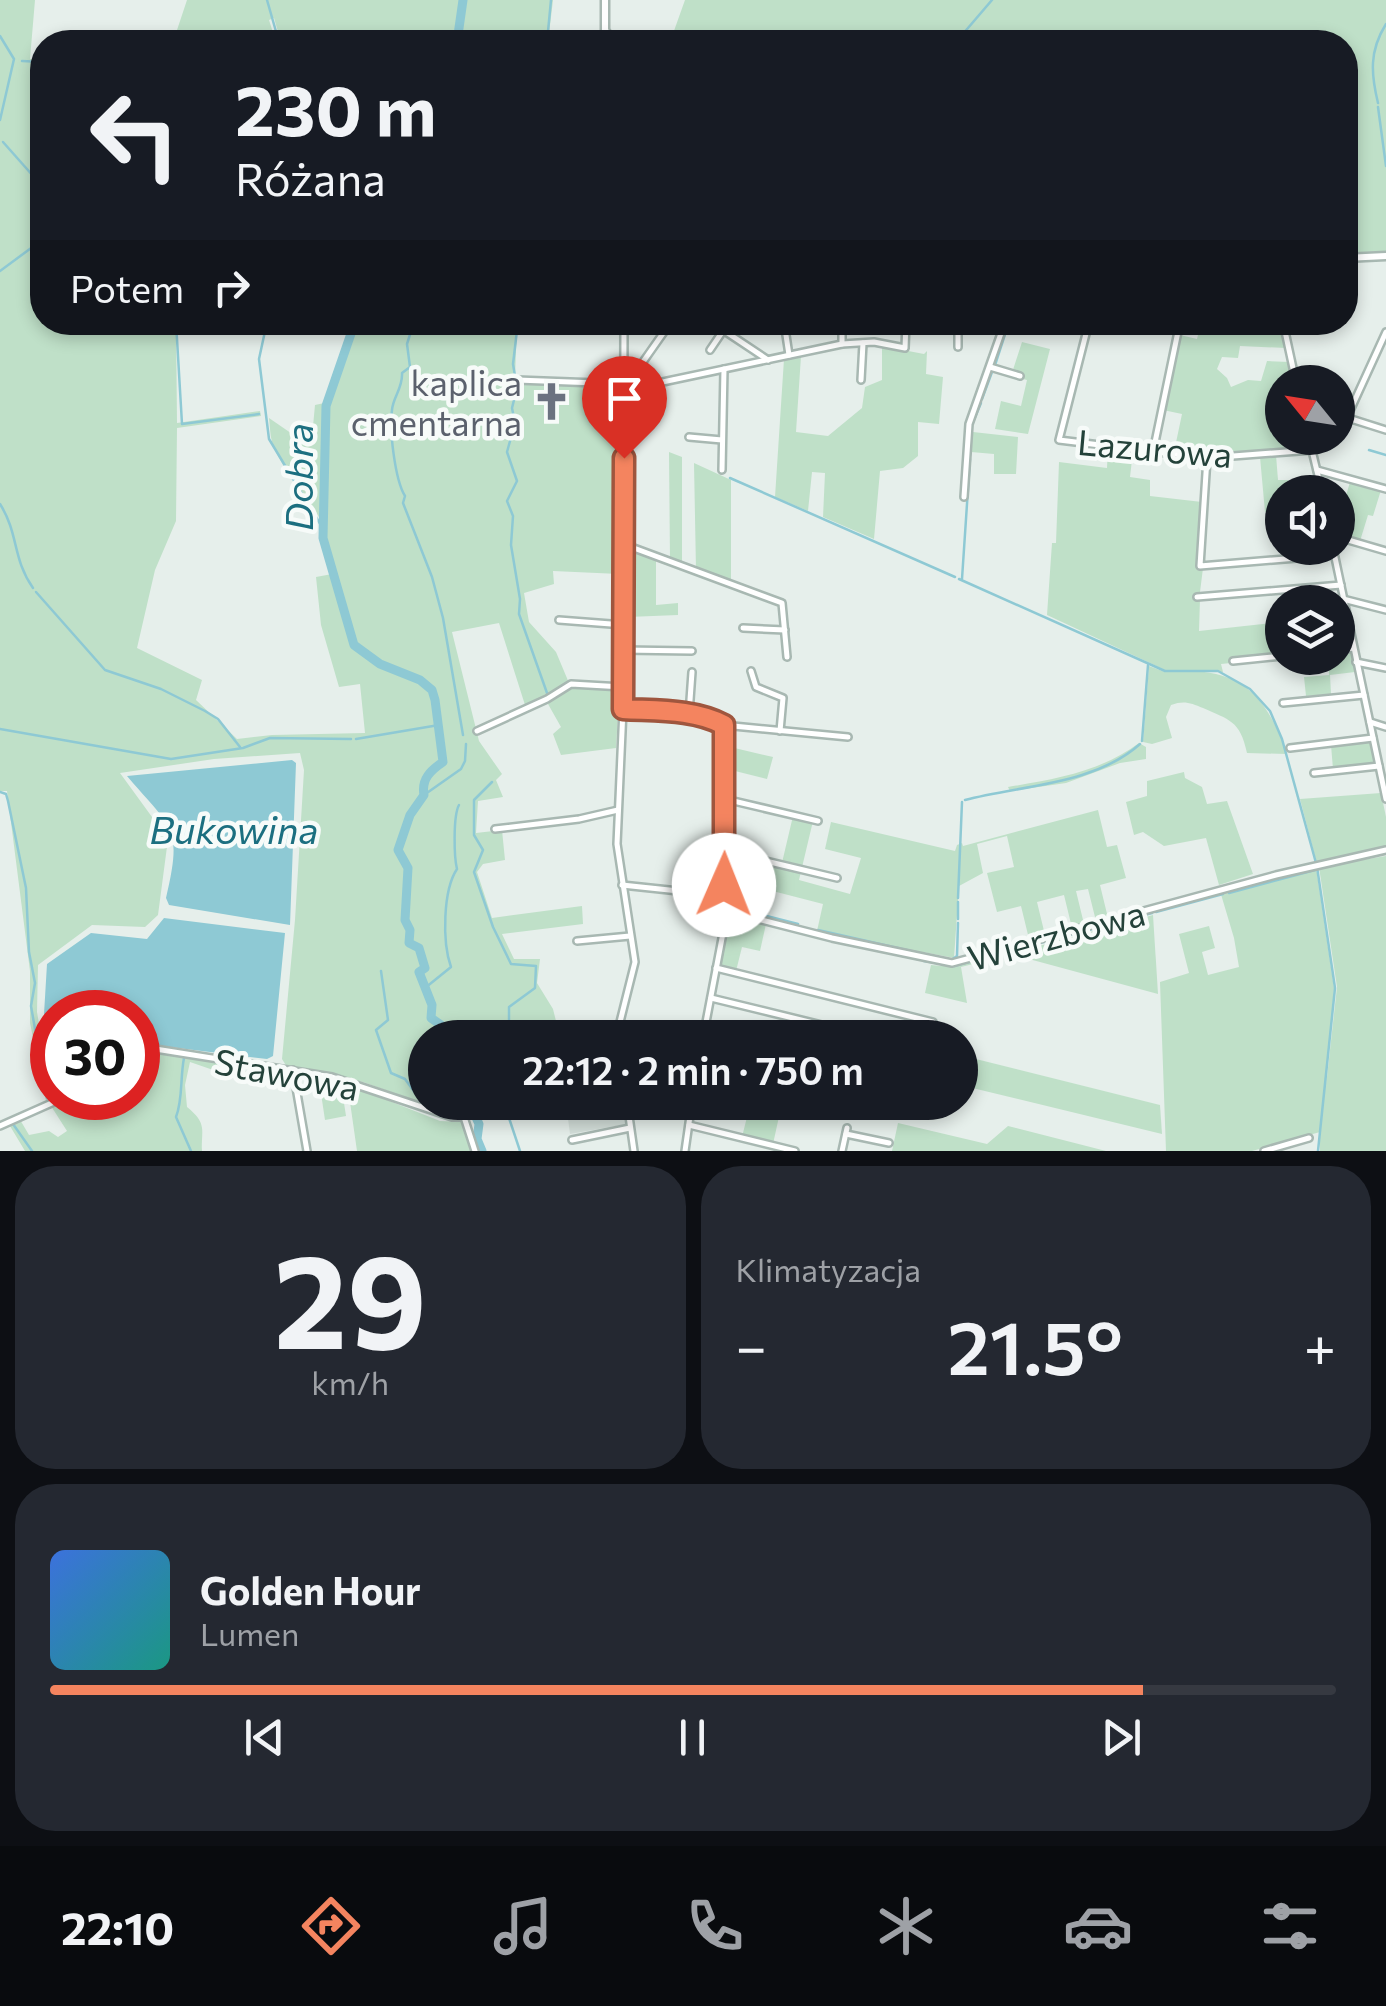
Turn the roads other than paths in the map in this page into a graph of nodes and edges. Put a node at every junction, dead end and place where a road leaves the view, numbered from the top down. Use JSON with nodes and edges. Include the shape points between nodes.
{"nodes":[{"id":1,"x":605,"y":0,"type":"edge"},
{"id":2,"x":605,"y":30,"type":"edge"},
{"id":3,"x":1386,"y":256,"type":"edge"},
{"id":4,"x":1358,"y":257,"type":"edge"},
{"id":5,"x":1386,"y":332,"type":"edge"},
{"id":6,"x":624,"y":335,"type":"edge"},
{"id":7,"x":661,"y":335,"type":"edge"},
{"id":8,"x":721,"y":335,"type":"edge"},
{"id":9,"x":730,"y":335,"type":"edge"},
{"id":10,"x":786,"y":335,"type":"edge"},
{"id":11,"x":842,"y":335,"type":"edge"},
{"id":12,"x":906,"y":335,"type":"edge"},
{"id":13,"x":958,"y":335,"type":"edge"},
{"id":14,"x":1001,"y":335,"type":"edge"},
{"id":15,"x":1086,"y":335,"type":"edge"},
{"id":16,"x":1177,"y":335,"type":"edge"},
{"id":17,"x":1286,"y":335,"type":"edge"},
{"id":18,"x":862,"y":343,"type":"junction"},
{"id":19,"x":842,"y":344,"type":"junction"},
{"id":20,"x":958,"y":347,"type":"dead end"},
{"id":21,"x":710,"y":350,"type":"dead end"},
{"id":22,"x":789,"y":356,"type":"junction"},
{"id":23,"x":768,"y":360,"type":"junction"},
{"id":24,"x":1292,"y":365,"type":"edge"},
{"id":25,"x":990,"y":367,"type":"junction"},
{"id":26,"x":724,"y":369,"type":"junction"},
{"id":27,"x":1020,"y":376,"type":"dead end"},
{"id":28,"x":517,"y":380,"type":"dead end"},
{"id":29,"x":861,"y":380,"type":"dead end"},
{"id":30,"x":626,"y":382,"type":"junction"},
{"id":31,"x":1355,"y":402,"type":"edge"},
{"id":32,"x":1355,"y":420,"type":"edge"},
{"id":33,"x":1386,"y":430,"type":"edge"},
{"id":34,"x":689,"y":437,"type":"dead end"},
{"id":35,"x":722,"y":440,"type":"junction"},
{"id":36,"x":1153,"y":452,"type":"junction"},
{"id":37,"x":1265,"y":454,"type":"edge"},
{"id":38,"x":1313,"y":455,"type":"edge"},
{"id":39,"x":1207,"y":458,"type":"junction"},
{"id":40,"x":722,"y":470,"type":"dead end"},
{"id":41,"x":1317,"y":470,"type":"junction"},
{"id":42,"x":1318,"y":475,"type":"edge"},
{"id":43,"x":1386,"y":488,"type":"edge"},
{"id":44,"x":964,"y":497,"type":"dead end"},
{"id":45,"x":1355,"y":542,"type":"edge"},
{"id":46,"x":623,"y":545,"type":"junction"},
{"id":47,"x":1386,"y":550,"type":"edge"},
{"id":48,"x":1265,"y":559,"type":"edge"},
{"id":49,"x":1337,"y":565,"type":"edge"},
{"id":50,"x":1341,"y":584,"type":"joint"},
{"id":51,"x":1197,"y":597,"type":"dead end"},
{"id":52,"x":1355,"y":602,"type":"edge"},
{"id":53,"x":1386,"y":610,"type":"edge"},
{"id":54,"x":559,"y":620,"type":"dead end"},
{"id":55,"x":624,"y":625,"type":"junction"},
{"id":56,"x":744,"y":628,"type":"dead end"},
{"id":57,"x":785,"y":630,"type":"junction"},
{"id":58,"x":624,"y":650,"type":"junction"},
{"id":59,"x":692,"y":651,"type":"dead end"},
{"id":60,"x":787,"y":657,"type":"dead end"},
{"id":61,"x":1265,"y":657,"type":"edge"},
{"id":62,"x":1355,"y":657,"type":"edge"},
{"id":63,"x":1233,"y":660,"type":"dead end"},
{"id":64,"x":1356,"y":662,"type":"junction"},
{"id":65,"x":1386,"y":668,"type":"edge"},
{"id":66,"x":752,"y":671,"type":"dead end"},
{"id":67,"x":692,"y":672,"type":"dead end"},
{"id":68,"x":623,"y":687,"type":"junction"},
{"id":69,"x":1364,"y":695,"type":"junction"},
{"id":70,"x":1283,"y":702,"type":"dead end"},
{"id":71,"x":623,"y":709,"type":"junction"},
{"id":72,"x":689,"y":714,"type":"junction"},
{"id":73,"x":1370,"y":722,"type":"junction"},
{"id":74,"x":724,"y":725,"type":"junction"},
{"id":75,"x":1386,"y":727,"type":"edge"},
{"id":76,"x":780,"y":731,"type":"junction"},
{"id":77,"x":477,"y":732,"type":"dead end"},
{"id":78,"x":848,"y":737,"type":"dead end"},
{"id":79,"x":1373,"y":738,"type":"junction"},
{"id":80,"x":1290,"y":748,"type":"dead end"},
{"id":81,"x":1379,"y":766,"type":"junction"},
{"id":82,"x":1314,"y":773,"type":"dead end"},
{"id":83,"x":725,"y":799,"type":"junction"},
{"id":84,"x":1386,"y":799,"type":"edge"},
{"id":85,"x":618,"y":810,"type":"junction"},
{"id":86,"x":818,"y":820,"type":"dead end"},
{"id":87,"x":496,"y":829,"type":"dead end"},
{"id":88,"x":1386,"y":850,"type":"edge"},
{"id":89,"x":724,"y":851,"type":"junction"},
{"id":90,"x":837,"y":878,"type":"dead end"},
{"id":91,"x":622,"y":885,"type":"junction"},
{"id":92,"x":724,"y":904,"type":"junction"},
{"id":93,"x":630,"y":936,"type":"junction"},
{"id":94,"x":577,"y":941,"type":"dead end"},
{"id":95,"x":716,"y":968,"type":"junction"},
{"id":96,"x":711,"y":998,"type":"junction"},
{"id":97,"x":621,"y":1020,"type":"edge"},
{"id":98,"x":707,"y":1020,"type":"edge"},
{"id":99,"x":802,"y":1020,"type":"edge"},
{"id":100,"x":925,"y":1020,"type":"edge"},
{"id":101,"x":160,"y":1050,"type":"edge"},
{"id":102,"x":293,"y":1070,"type":"junction"},
{"id":103,"x":408,"y":1103,"type":"edge"},
{"id":104,"x":30,"y":1113,"type":"edge"},
{"id":105,"x":471,"y":1120,"type":"edge"},
{"id":106,"x":629,"y":1120,"type":"edge"},
{"id":107,"x":689,"y":1120,"type":"edge"},
{"id":108,"x":688,"y":1125,"type":"junction"},
{"id":109,"x":0,"y":1126,"type":"edge"},
{"id":110,"x":630,"y":1128,"type":"junction"},
{"id":111,"x":1309,"y":1138,"type":"dead end"},
{"id":112,"x":572,"y":1140,"type":"dead end"},
{"id":113,"x":889,"y":1143,"type":"dead end"},
{"id":114,"x":1278,"y":1149,"type":"edge"},
{"id":115,"x":307,"y":1151,"type":"edge"},
{"id":116,"x":476,"y":1151,"type":"edge"},
{"id":117,"x":634,"y":1151,"type":"edge"},
{"id":118,"x":685,"y":1151,"type":"edge"},
{"id":119,"x":795,"y":1151,"type":"edge"},
{"id":120,"x":842,"y":1151,"type":"edge"},
{"id":121,"x":1264,"y":1151,"type":"edge"}],
"edges":[{"from":1,"to":2,"type":"street"},
{"from":3,"to":4,"type":"street"},
{"from":5,"to":31,"type":"street"},
{"from":6,"to":30,"type":"street"},
{"from":7,"to":30,"type":"street"},
{"from":8,"to":21,"type":"street"},
{"from":9,"to":23,"type":"street"},
{"from":10,"to":22,"type":"street"},
{"from":11,"to":19,"type":"street"},
{"from":12,"to":18,"type":"street","via":[[905,348]]},
{"from":13,"to":20,"type":"street"},
{"from":14,"to":25,"type":"street"},
{"from":15,"to":36,"type":"street","name":"Lazurowa","via":[[1058,440]]},
{"from":16,"to":36,"type":"street"},
{"from":17,"to":24,"type":"street"},
{"from":18,"to":19,"type":"street"},
{"from":18,"to":29,"type":"street"},
{"from":19,"to":22,"type":"street"},
{"from":22,"to":23,"type":"street"},
{"from":23,"to":26,"type":"street"},
{"from":25,"to":27,"type":"street"},
{"from":25,"to":44,"type":"street","via":[[969,424]]},
{"from":26,"to":30,"type":"street","via":[[638,387]]},
{"from":26,"to":35,"type":"street"},
{"from":28,"to":30,"type":"street"},
{"from":30,"to":46,"type":"street"},
{"from":32,"to":33,"type":"street"},
{"from":34,"to":35,"type":"street"},
{"from":35,"to":40,"type":"street"},
{"from":36,"to":39,"type":"street","name":"Lazurowa"},
{"from":37,"to":39,"type":"street","name":"Lazurowa"},
{"from":38,"to":41,"type":"street"},
{"from":39,"to":48,"type":"street","via":[[1200,566]]},
{"from":41,"to":42,"type":"street"},
{"from":41,"to":43,"type":"street"},
{"from":45,"to":47,"type":"street"},
{"from":46,"to":55,"type":"street"},
{"from":46,"to":57,"type":"street","via":[[782,604]]},
{"from":49,"to":50,"type":"street"},
{"from":50,"to":51,"type":"street"},
{"from":52,"to":53,"type":"street"},
{"from":54,"to":55,"type":"street"},
{"from":55,"to":58,"type":"street"},
{"from":56,"to":57,"type":"street"},
{"from":57,"to":60,"type":"street"},
{"from":58,"to":59,"type":"street"},
{"from":58,"to":68,"type":"street"},
{"from":61,"to":63,"type":"street"},
{"from":62,"to":64,"type":"street"},
{"from":64,"to":65,"type":"street"},
{"from":64,"to":69,"type":"street"},
{"from":66,"to":76,"type":"street","via":[[756,687],[783,698]]},
{"from":67,"to":72,"type":"street"},
{"from":68,"to":71,"type":"street"},
{"from":68,"to":77,"type":"street","via":[[571,684]]},
{"from":69,"to":70,"type":"street"},
{"from":69,"to":73,"type":"street"},
{"from":71,"to":72,"type":"street"},
{"from":71,"to":85,"type":"street"},
{"from":72,"to":74,"type":"street"},
{"from":73,"to":75,"type":"street"},
{"from":73,"to":79,"type":"street"},
{"from":74,"to":76,"type":"street"},
{"from":74,"to":83,"type":"street"},
{"from":76,"to":78,"type":"street"},
{"from":79,"to":80,"type":"street"},
{"from":79,"to":81,"type":"street"},
{"from":81,"to":82,"type":"street"},
{"from":81,"to":84,"type":"street"},
{"from":83,"to":86,"type":"street"},
{"from":83,"to":89,"type":"street"},
{"from":85,"to":87,"type":"street"},
{"from":85,"to":91,"type":"street"},
{"from":88,"to":92,"type":"street","name":"Wierzbowa","via":[[952,962],[832,938],[742,915]]},
{"from":89,"to":90,"type":"street"},
{"from":89,"to":92,"type":"street"},
{"from":91,"to":92,"type":"street","name":"Wierzbowa","via":[[688,892]]},
{"from":91,"to":93,"type":"street"},
{"from":92,"to":95,"type":"street"},
{"from":93,"to":94,"type":"street"},
{"from":93,"to":97,"type":"street","via":[[635,969]]},
{"from":95,"to":96,"type":"street"},
{"from":95,"to":100,"type":"street"},
{"from":96,"to":98,"type":"street"},
{"from":96,"to":99,"type":"street"},
{"from":101,"to":102,"type":"street","name":"Stawowa"},
{"from":102,"to":103,"type":"street","name":"Stawowa"},
{"from":102,"to":115,"type":"street"},
{"from":104,"to":109,"type":"street"},
{"from":105,"to":116,"type":"street"},
{"from":106,"to":110,"type":"street"},
{"from":107,"to":108,"type":"street"},
{"from":108,"to":118,"type":"street"},
{"from":108,"to":119,"type":"street"},
{"from":110,"to":112,"type":"street"},
{"from":110,"to":117,"type":"street"},
{"from":111,"to":114,"type":"street"},
{"from":113,"to":120,"type":"street","via":[[847,1131]]},
{"from":114,"to":121,"type":"street"}]}
